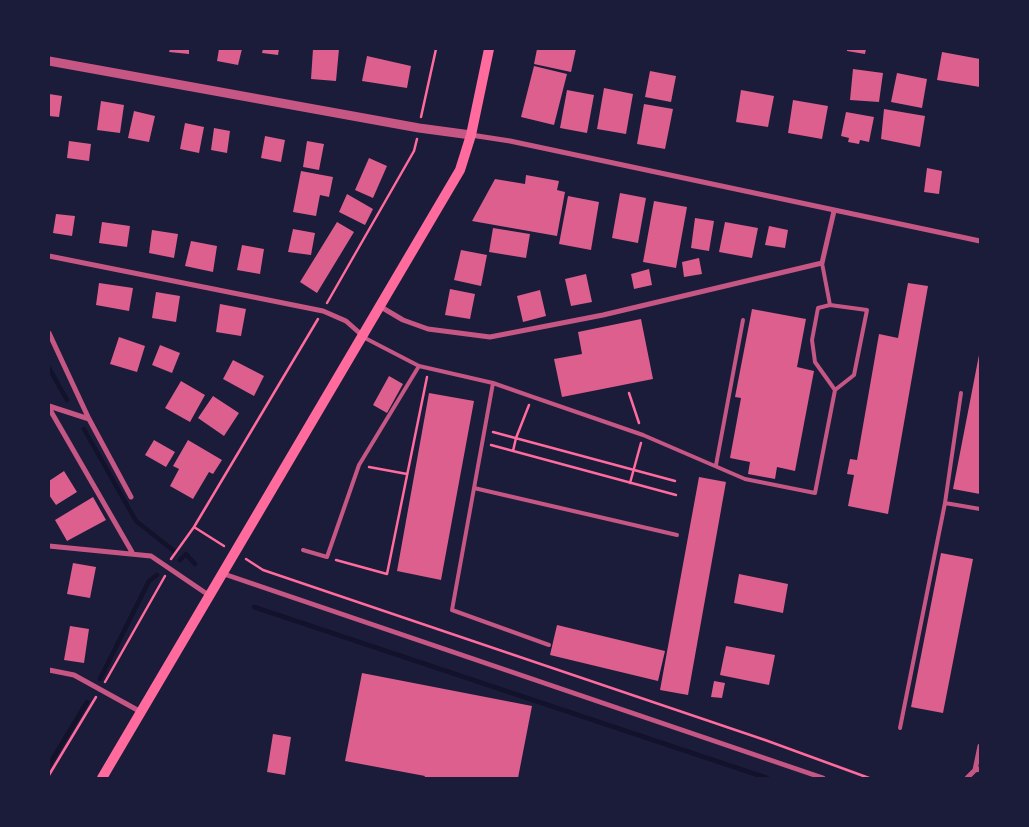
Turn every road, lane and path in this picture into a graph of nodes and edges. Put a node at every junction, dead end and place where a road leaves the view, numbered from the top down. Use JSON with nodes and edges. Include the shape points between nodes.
{"nodes":[{"id":1,"x":436,"y":49,"type":"edge"},
{"id":2,"x":489,"y":49,"type":"edge"},
{"id":3,"x":49,"y":61,"type":"edge"},
{"id":4,"x":419,"y":128,"type":"junction"},
{"id":5,"x":471,"y":135,"type":"junction"},
{"id":6,"x":834,"y":211,"type":"junction"},
{"id":7,"x":980,"y":241,"type":"edge"},
{"id":8,"x":49,"y":256,"type":"edge"},
{"id":9,"x":822,"y":264,"type":"junction"},
{"id":10,"x":830,"y":305,"type":"junction"},
{"id":11,"x":381,"y":307,"type":"junction"},
{"id":12,"x":323,"y":311,"type":"junction"},
{"id":13,"x":743,"y":320,"type":"dead end"},
{"id":14,"x":49,"y":333,"type":"edge"},
{"id":15,"x":363,"y":336,"type":"junction"},
{"id":16,"x":418,"y":366,"type":"junction"},
{"id":17,"x":429,"y":367,"type":"junction"},
{"id":18,"x":493,"y":383,"type":"junction"},
{"id":19,"x":835,"y":390,"type":"junction"},
{"id":20,"x":630,"y":393,"type":"dead end"},
{"id":21,"x":961,"y":393,"type":"dead end"},
{"id":22,"x":533,"y":397,"type":"junction"},
{"id":23,"x":49,"y":407,"type":"edge"},
{"id":24,"x":89,"y":419,"type":"junction"},
{"id":25,"x":485,"y":429,"type":"junction"},
{"id":26,"x":643,"y":435,"type":"junction"},
{"id":27,"x":516,"y":438,"type":"junction"},
{"id":28,"x":482,"y":442,"type":"junction"},
{"id":29,"x":514,"y":451,"type":"junction"},
{"id":30,"x":359,"y":465,"type":"junction"},
{"id":31,"x":716,"y":465,"type":"junction"},
{"id":32,"x":634,"y":470,"type":"junction"},
{"id":33,"x":407,"y":474,"type":"junction"},
{"id":34,"x":675,"y":481,"type":"dead end"},
{"id":35,"x":630,"y":483,"type":"junction"},
{"id":36,"x":474,"y":488,"type":"junction"},
{"id":37,"x":676,"y":495,"type":"dead end"},
{"id":38,"x":132,"y":497,"type":"dead end"},
{"id":39,"x":944,"y":503,"type":"junction"},
{"id":40,"x":980,"y":509,"type":"edge"},
{"id":41,"x":194,"y":527,"type":"junction"},
{"id":42,"x":677,"y":535,"type":"dead end"},
{"id":43,"x":49,"y":546,"type":"edge"},
{"id":44,"x":303,"y":550,"type":"dead end"},
{"id":45,"x":132,"y":552,"type":"junction"},
{"id":46,"x":236,"y":553,"type":"junction"},
{"id":47,"x":327,"y":557,"type":"junction"},
{"id":48,"x":168,"y":566,"type":"junction"},
{"id":49,"x":224,"y":574,"type":"junction"},
{"id":50,"x":210,"y":597,"type":"junction"},
{"id":51,"x":548,"y":645,"type":"dead end"},
{"id":52,"x":49,"y":670,"type":"edge"},
{"id":53,"x":101,"y":689,"type":"junction"},
{"id":54,"x":142,"y":712,"type":"junction"},
{"id":55,"x":900,"y":728,"type":"dead end"},
{"id":56,"x":980,"y":746,"type":"edge"},
{"id":57,"x":978,"y":769,"type":"edge"},
{"id":58,"x":49,"y":775,"type":"edge"},
{"id":59,"x":102,"y":778,"type":"edge"},
{"id":60,"x":823,"y":778,"type":"edge"},
{"id":61,"x":869,"y":778,"type":"edge"},
{"id":62,"x":967,"y":778,"type":"edge"}],
"edges":[{"from":1,"to":4,"type":"path"},
{"from":2,"to":5,"type":"main road"},
{"from":3,"to":4,"type":"street"},
{"from":4,"to":5,"type":"street"},
{"from":4,"to":12,"type":"path","via":[[414,151]]},
{"from":5,"to":6,"type":"street"},
{"from":5,"to":11,"type":"main road","via":[[460,170]]},
{"from":6,"to":7,"type":"street"},
{"from":6,"to":9,"type":"street"},
{"from":8,"to":12,"type":"street"},
{"from":9,"to":10,"type":"lane"},
{"from":9,"to":11,"type":"street","via":[[603,315],[490,337],[428,329]]},
{"from":10,"to":19,"type":"lane","via":[[818,308],[812,340],[815,362]]},
{"from":10,"to":19,"type":"lane","via":[[867,310],[854,375]]},
{"from":11,"to":15,"type":"main road"},
{"from":12,"to":15,"type":"street","via":[[346,321]]},
{"from":12,"to":41,"type":"path"},
{"from":13,"to":31,"type":"lane"},
{"from":14,"to":24,"type":"street"},
{"from":15,"to":16,"type":"lane"},
{"from":15,"to":46,"type":"main road"},
{"from":16,"to":17,"type":"lane"},
{"from":16,"to":30,"type":"lane"},
{"from":17,"to":18,"type":"lane"},
{"from":17,"to":33,"type":"path"},
{"from":18,"to":22,"type":"lane"},
{"from":18,"to":25,"type":"lane"},
{"from":19,"to":31,"type":"lane","via":[[815,492],[745,478]]},
{"from":20,"to":26,"type":"path"},
{"from":21,"to":39,"type":"lane"},
{"from":22,"to":26,"type":"lane"},
{"from":22,"to":27,"type":"path"},
{"from":23,"to":24,"type":"street"},
{"from":23,"to":45,"type":"street"},
{"from":24,"to":38,"type":"street"},
{"from":25,"to":27,"type":"path"},
{"from":25,"to":28,"type":"lane"},
{"from":26,"to":31,"type":"lane"},
{"from":26,"to":32,"type":"path"},
{"from":27,"to":29,"type":"path"},
{"from":27,"to":32,"type":"path"},
{"from":28,"to":29,"type":"path"},
{"from":28,"to":36,"type":"lane"},
{"from":29,"to":35,"type":"path"},
{"from":30,"to":33,"type":"path"},
{"from":30,"to":47,"type":"lane"},
{"from":32,"to":34,"type":"path"},
{"from":32,"to":35,"type":"path"},
{"from":33,"to":47,"type":"path","via":[[387,574]]},
{"from":35,"to":37,"type":"path"},
{"from":36,"to":42,"type":"lane"},
{"from":36,"to":51,"type":"lane","via":[[452,610]]},
{"from":39,"to":40,"type":"lane"},
{"from":39,"to":55,"type":"lane"},
{"from":41,"to":46,"type":"path"},
{"from":41,"to":48,"type":"path"},
{"from":43,"to":45,"type":"street"},
{"from":44,"to":47,"type":"lane"},
{"from":45,"to":48,"type":"street","via":[[151,556]]},
{"from":46,"to":49,"type":"main road"},
{"from":46,"to":61,"type":"path","via":[[263,570]]},
{"from":48,"to":50,"type":"street"},
{"from":48,"to":53,"type":"path","via":[[165,577]]},
{"from":49,"to":50,"type":"main road"},
{"from":49,"to":60,"type":"street"},
{"from":50,"to":54,"type":"main road"},
{"from":52,"to":53,"type":"street","via":[[74,675]]},
{"from":53,"to":54,"type":"street"},
{"from":53,"to":58,"type":"path"},
{"from":54,"to":59,"type":"main road"},
{"from":56,"to":57,"type":"street"},
{"from":57,"to":62,"type":"street"}]}
